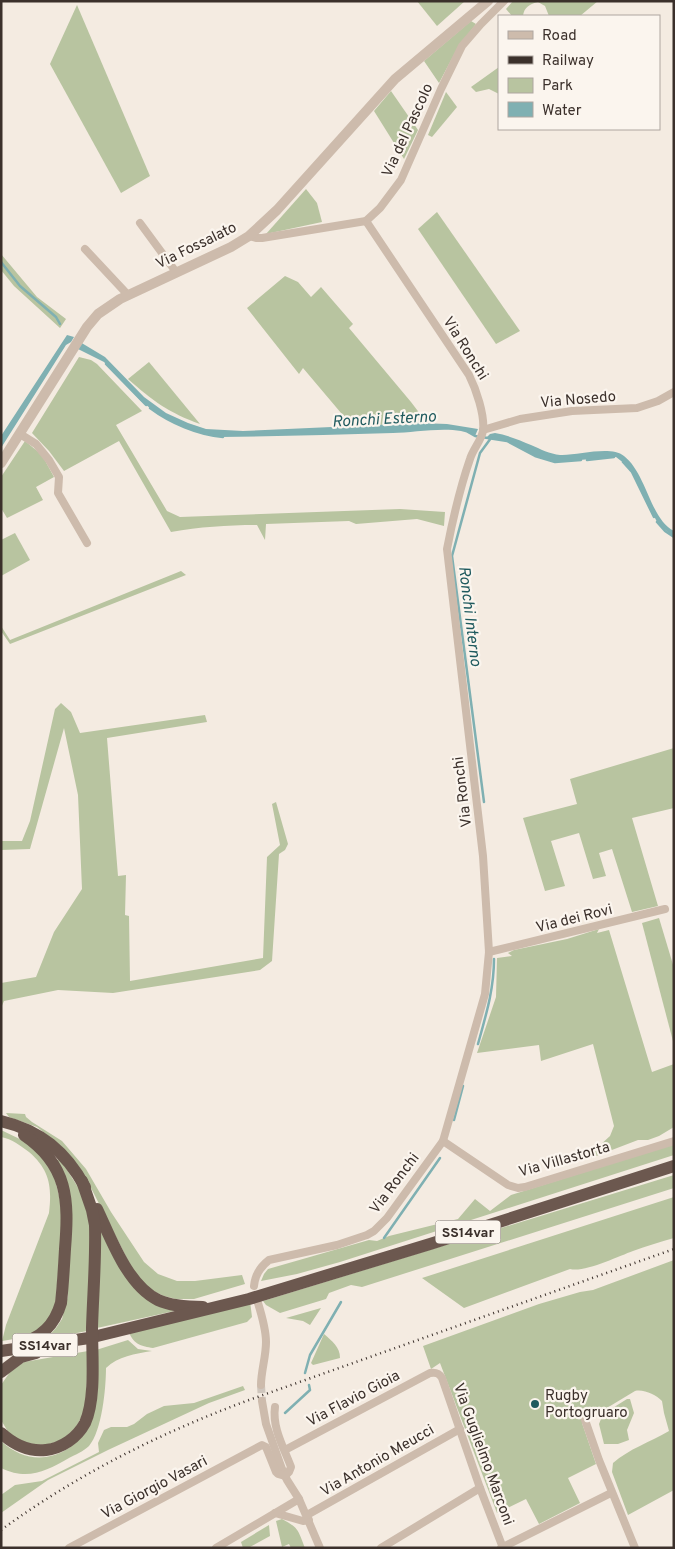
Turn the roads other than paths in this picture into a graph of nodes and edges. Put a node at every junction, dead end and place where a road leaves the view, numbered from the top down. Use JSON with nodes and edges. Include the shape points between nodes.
{"nodes":[{"id":1,"x":488,"y":1,"type":"edge"},
{"id":2,"x":504,"y":1,"type":"edge"},
{"id":3,"x":366,"y":221,"type":"junction"},
{"id":4,"x":140,"y":223,"type":"dead end"},
{"id":5,"x":250,"y":236,"type":"junction"},
{"id":6,"x":85,"y":249,"type":"dead end"},
{"id":7,"x":176,"y":272,"type":"junction"},
{"id":8,"x":128,"y":295,"type":"junction"},
{"id":9,"x":674,"y":392,"type":"edge"},
{"id":10,"x":483,"y":430,"type":"junction"},
{"id":11,"x":20,"y":434,"type":"junction"},
{"id":12,"x":1,"y":463,"type":"edge"},
{"id":13,"x":87,"y":544,"type":"dead end"},
{"id":14,"x":665,"y":909,"type":"dead end"},
{"id":15,"x":488,"y":952,"type":"junction"},
{"id":16,"x":1,"y":1123,"type":"edge"},
{"id":17,"x":674,"y":1140,"type":"edge"},
{"id":18,"x":443,"y":1141,"type":"junction"},
{"id":19,"x":674,"y":1166,"type":"edge"},
{"id":20,"x":82,"y":1181,"type":"junction"},
{"id":21,"x":256,"y":1296,"type":"junction"},
{"id":22,"x":218,"y":1308,"type":"junction"},
{"id":23,"x":89,"y":1338,"type":"junction"},
{"id":24,"x":1,"y":1346,"type":"edge"},
{"id":25,"x":1,"y":1352,"type":"edge"},
{"id":26,"x":1,"y":1372,"type":"edge"},
{"id":27,"x":436,"y":1372,"type":"joint"},
{"id":28,"x":261,"y":1385,"type":"tunnel mouth"},
{"id":29,"x":262,"y":1401,"type":"tunnel mouth"},
{"id":30,"x":275,"y":1407,"type":"dead end"},
{"id":31,"x":584,"y":1417,"type":"dead end"},
{"id":32,"x":460,"y":1429,"type":"junction"},
{"id":33,"x":1,"y":1433,"type":"edge"},
{"id":34,"x":284,"y":1450,"type":"junction"},
{"id":35,"x":285,"y":1476,"type":"junction"},
{"id":36,"x":480,"y":1488,"type":"junction"},
{"id":37,"x":611,"y":1493,"type":"junction"},
{"id":38,"x":299,"y":1499,"type":"junction"},
{"id":39,"x":276,"y":1513,"type":"junction"},
{"id":40,"x":308,"y":1517,"type":"junction"},
{"id":41,"x":69,"y":1548,"type":"edge"},
{"id":42,"x":216,"y":1548,"type":"edge"},
{"id":43,"x":320,"y":1548,"type":"edge"},
{"id":44,"x":381,"y":1548,"type":"edge"},
{"id":45,"x":502,"y":1548,"type":"edge"},
{"id":46,"x":634,"y":1548,"type":"edge"}],
"edges":[{"from":1,"to":5,"type":"street","name":"Via Fossalato","via":[[395,79]]},
{"from":2,"to":3,"type":"street","name":"Via del Pascolo","via":[[462,46],[401,180]]},
{"from":3,"to":5,"type":"street","via":[[262,238]]},
{"from":3,"to":10,"type":"street","name":"Via Ronchi","via":[[469,375],[479,400]]},
{"from":4,"to":7,"type":"street"},
{"from":5,"to":7,"type":"street","name":"Via Fossalato"},
{"from":6,"to":8,"type":"street"},
{"from":7,"to":8,"type":"street","name":"Via Fossalato"},
{"from":8,"to":11,"type":"street","name":"Via Fossalato","via":[[108,306],[87,327]]},
{"from":9,"to":10,"type":"street","name":"Via Nosedo","via":[[637,408],[572,411],[520,419]]},
{"from":10,"to":15,"type":"street","name":"Via Ronchi","via":[[467,467],[447,549],[484,856]]},
{"from":11,"to":12,"type":"street","name":"Via Fossalato"},
{"from":11,"to":13,"type":"street","via":[[36,444],[49,460],[59,477],[58,493]]},
{"from":14,"to":15,"type":"street","name":"Via dei Rovi"},
{"from":15,"to":18,"type":"street","name":"Via Ronchi","via":[[484,994]]},
{"from":16,"to":20,"type":"highway","via":[[18,1126],[54,1146]]},
{"from":16,"to":24,"type":"highway","via":[[22,1134],[50,1159],[63,1186],[67,1219],[58,1314],[46,1331],[28,1341]]},
{"from":17,"to":18,"type":"street","name":"Via Villastorta","via":[[518,1188],[508,1185]]},
{"from":18,"to":21,"type":"street","name":"Via Ronchi","via":[[374,1231],[337,1245],[269,1260],[258,1274]]},
{"from":19,"to":21,"type":"highway","number":"SS14var"},
{"from":20,"to":22,"type":"highway","number":"SS14var","via":[[124,1264],[144,1291],[169,1304]]},
{"from":20,"to":33,"type":"highway","via":[[95,1225],[89,1410],[78,1434],[50,1449],[31,1450],[11,1442]]},
{"from":21,"to":22,"type":"highway","number":"SS14var"},
{"from":21,"to":28,"type":"street","via":[[266,1342]]},
{"from":22,"to":23,"type":"highway","number":"SS14var"},
{"from":23,"to":25,"type":"highway","number":"SS14var"},
{"from":23,"to":26,"type":"highway","via":[[70,1346],[21,1357]]},
{"from":27,"to":32,"type":"street","name":"Via Guglielmo Marconi","via":[[442,1378]]},
{"from":27,"to":34,"type":"street","name":"Via Flavio Gioia"},
{"from":29,"to":35,"type":"street","via":[[266,1424]]},
{"from":30,"to":34,"type":"street","via":[[276,1427]]},
{"from":31,"to":37,"type":"street"},
{"from":32,"to":36,"type":"street","name":"Via Guglielmo Marconi"},
{"from":32,"to":40,"type":"street","name":"Via Antonio Meucci"},
{"from":34,"to":35,"type":"street","via":[[291,1467]]},
{"from":35,"to":38,"type":"street"},
{"from":35,"to":41,"type":"street","name":"Via Giorgio Vasari","via":[[276,1472],[262,1445]]},
{"from":36,"to":44,"type":"street"},
{"from":36,"to":45,"type":"street","name":"Via Guglielmo Marconi"},
{"from":37,"to":45,"type":"street"},
{"from":37,"to":46,"type":"street"},
{"from":38,"to":39,"type":"street"},
{"from":38,"to":40,"type":"street"},
{"from":39,"to":40,"type":"street","via":[[303,1521]]},
{"from":39,"to":42,"type":"street"},
{"from":40,"to":43,"type":"street"}]}
